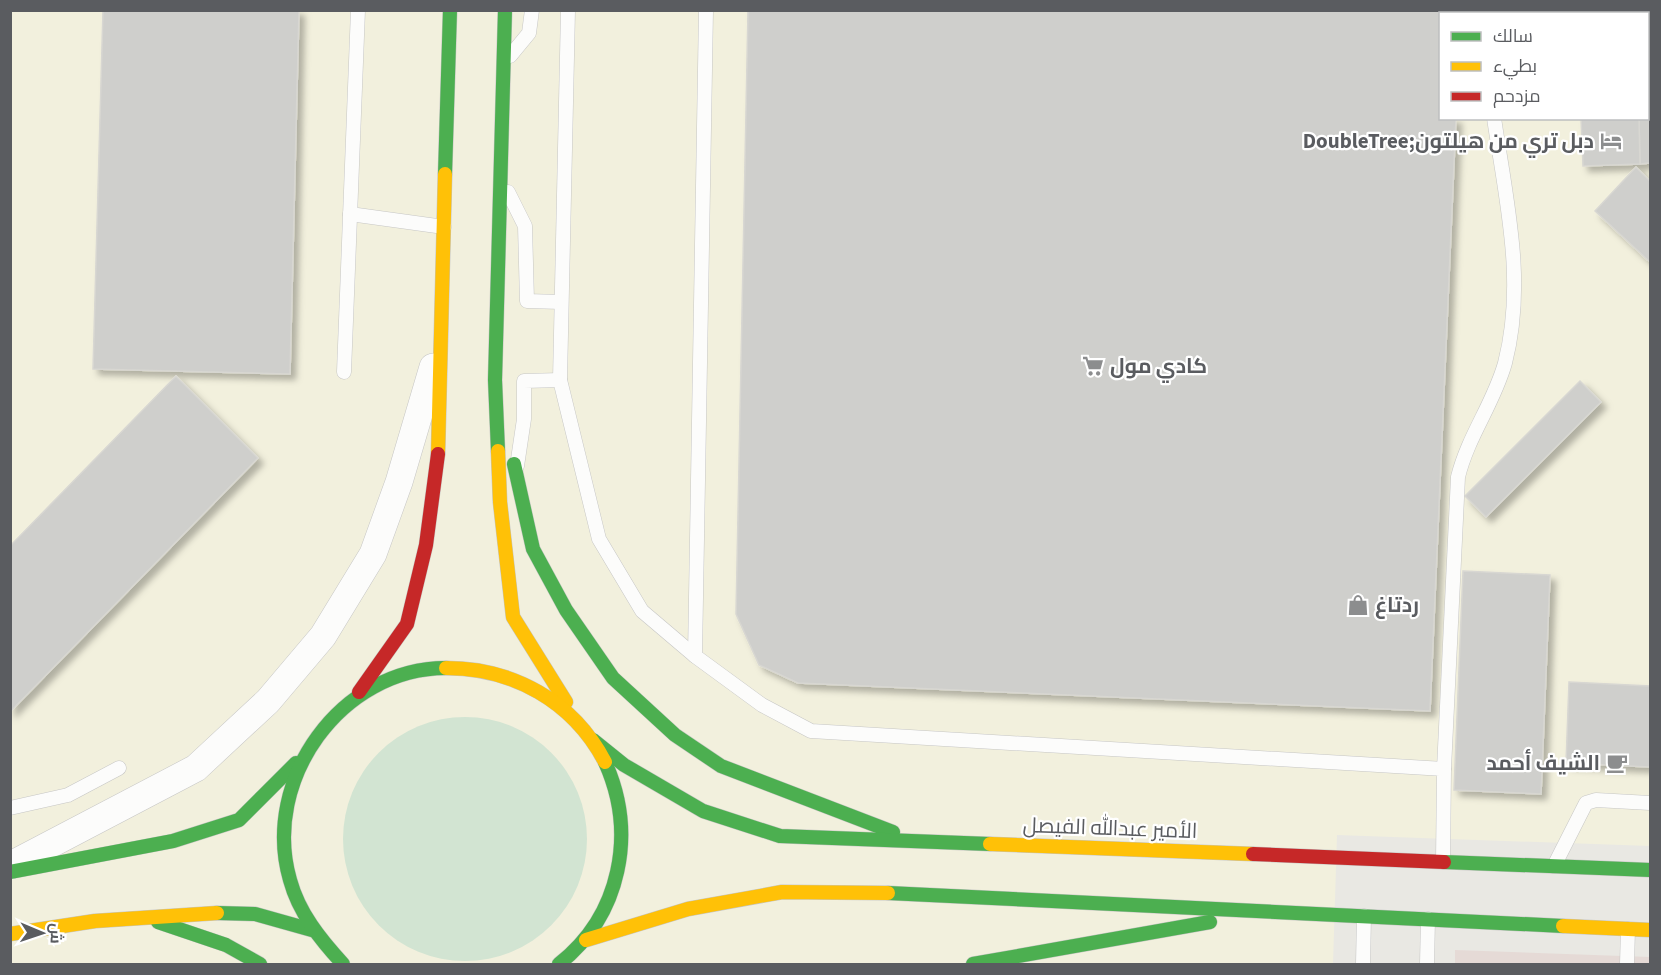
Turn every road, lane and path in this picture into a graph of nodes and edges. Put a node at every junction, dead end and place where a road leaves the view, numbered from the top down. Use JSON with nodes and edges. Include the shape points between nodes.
{"nodes":[{"id":1,"x":358,"y":10,"type":"edge"},
{"id":2,"x":450,"y":10,"type":"edge"},
{"id":3,"x":505,"y":10,"type":"edge"},
{"id":4,"x":532,"y":10,"type":"edge"},
{"id":5,"x":568,"y":10,"type":"edge"},
{"id":6,"x":706,"y":10,"type":"edge"},
{"id":7,"x":504,"y":64,"type":"junction"},
{"id":8,"x":1494,"y":120,"type":"edge"},
{"id":9,"x":501,"y":177,"type":"junction"},
{"id":10,"x":350,"y":214,"type":"junction"},
{"id":11,"x":444,"y":227,"type":"junction"},
{"id":12,"x":561,"y":302,"type":"junction"},
{"id":13,"x":441,"y":338,"type":"junction"},
{"id":14,"x":344,"y":372,"type":"dead end"},
{"id":15,"x":495,"y":380,"type":"junction"},
{"id":16,"x":560,"y":380,"type":"junction"},
{"id":17,"x":516,"y":474,"type":"junction"},
{"id":18,"x":695,"y":656,"type":"junction"},
{"id":19,"x":358,"y":693,"type":"junction"},
{"id":20,"x":577,"y":719,"type":"junction"},
{"id":21,"x":593,"y":740,"type":"junction"},
{"id":22,"x":303,"y":755,"type":"junction"},
{"id":23,"x":119,"y":768,"type":"dead end"},
{"id":24,"x":1444,"y":769,"type":"junction"},
{"id":25,"x":1650,"y":803,"type":"edge"},
{"id":26,"x":10,"y":808,"type":"edge"},
{"id":27,"x":917,"y":841,"type":"junction"},
{"id":28,"x":1443,"y":862,"type":"junction"},
{"id":29,"x":10,"y":865,"type":"edge"},
{"id":30,"x":1554,"y":866,"type":"junction"},
{"id":31,"x":1650,"y":870,"type":"edge"},
{"id":32,"x":10,"y":872,"type":"edge"},
{"id":33,"x":1277,"y":911,"type":"junction"},
{"id":34,"x":1364,"y":916,"type":"junction"},
{"id":35,"x":145,"y":918,"type":"junction"},
{"id":36,"x":1428,"y":919,"type":"junction"},
{"id":37,"x":1628,"y":929,"type":"junction"},
{"id":38,"x":312,"y":930,"type":"junction"},
{"id":39,"x":1650,"y":930,"type":"edge"},
{"id":40,"x":10,"y":934,"type":"edge"},
{"id":41,"x":586,"y":940,"type":"junction"},
{"id":42,"x":260,"y":964,"type":"edge"},
{"id":43,"x":343,"y":964,"type":"edge"},
{"id":44,"x":559,"y":964,"type":"edge"},
{"id":45,"x":973,"y":964,"type":"edge"},
{"id":46,"x":1363,"y":964,"type":"edge"},
{"id":47,"x":1427,"y":964,"type":"edge"},
{"id":48,"x":1627,"y":964,"type":"edge"}],
"edges":[{"from":1,"to":10,"type":"lane"},
{"from":2,"to":11,"type":"street"},
{"from":3,"to":7,"type":"street"},
{"from":4,"to":7,"type":"lane","via":[[529,33]]},
{"from":5,"to":12,"type":"lane"},
{"from":6,"to":18,"type":"lane"},
{"from":7,"to":9,"type":"street"},
{"from":8,"to":24,"type":"lane","via":[[1514,266],[1513,327],[1504,366],[1464,454],[1458,477]]},
{"from":9,"to":12,"type":"lane","via":[[525,226],[527,301]]},
{"from":9,"to":15,"type":"street"},
{"from":10,"to":11,"type":"lane"},
{"from":10,"to":14,"type":"lane"},
{"from":11,"to":13,"type":"street"},
{"from":12,"to":16,"type":"lane"},
{"from":13,"to":19,"type":"street","via":[[437,473],[426,545],[406,624]]},
{"from":13,"to":29,"type":"street","via":[[399,482],[373,554],[323,636],[268,701],[196,768]]},
{"from":15,"to":17,"type":"street"},
{"from":15,"to":20,"type":"street","via":[[500,502],[513,616]]},
{"from":16,"to":17,"type":"lane","via":[[524,381],[524,419]]},
{"from":16,"to":18,"type":"lane","via":[[599,539],[642,611]]},
{"from":17,"to":27,"type":"street","via":[[533,549],[566,610],[613,678],[675,735],[721,766]]},
{"from":18,"to":24,"type":"lane","via":[[762,705],[811,731]]},
{"from":19,"to":20,"type":"street","via":[[401,672],[448,664],[496,670],[540,689]]},
{"from":19,"to":22,"type":"street","via":[[327,721]]},
{"from":20,"to":21,"type":"street"},
{"from":21,"to":27,"type":"street","name":"الأمير عبدالله الفيصل","via":[[624,765],[703,811],[780,836]]},
{"from":21,"to":41,"type":"street","via":[[616,788],[622,841],[612,893]]},
{"from":22,"to":32,"type":"street","via":[[239,820],[174,841]]},
{"from":22,"to":38,"type":"street","via":[[287,798],[284,844],[292,889]]},
{"from":23,"to":26,"type":"lane","via":[[68,795]]},
{"from":24,"to":28,"type":"lane"},
{"from":25,"to":30,"type":"lane","via":[[1586,803]]},
{"from":27,"to":28,"type":"street","name":"الأمير عبدالله الفيصل"},
{"from":28,"to":30,"type":"street","name":"الأمير عبدالله الفيصل"},
{"from":30,"to":31,"type":"street","name":"الأمير عبدالله الفيصل"},
{"from":33,"to":34,"type":"street"},
{"from":33,"to":41,"type":"street","via":[[899,893],[782,892],[688,909]]},
{"from":33,"to":45,"type":"street"},
{"from":34,"to":36,"type":"street"},
{"from":34,"to":46,"type":"lane"},
{"from":35,"to":38,"type":"street","via":[[255,914]]},
{"from":35,"to":40,"type":"street"},
{"from":35,"to":42,"type":"street","via":[[226,945]]},
{"from":36,"to":37,"type":"street"},
{"from":36,"to":47,"type":"lane"},
{"from":37,"to":39,"type":"street"},
{"from":37,"to":48,"type":"lane"},
{"from":38,"to":43,"type":"street"},
{"from":41,"to":44,"type":"street"}]}
